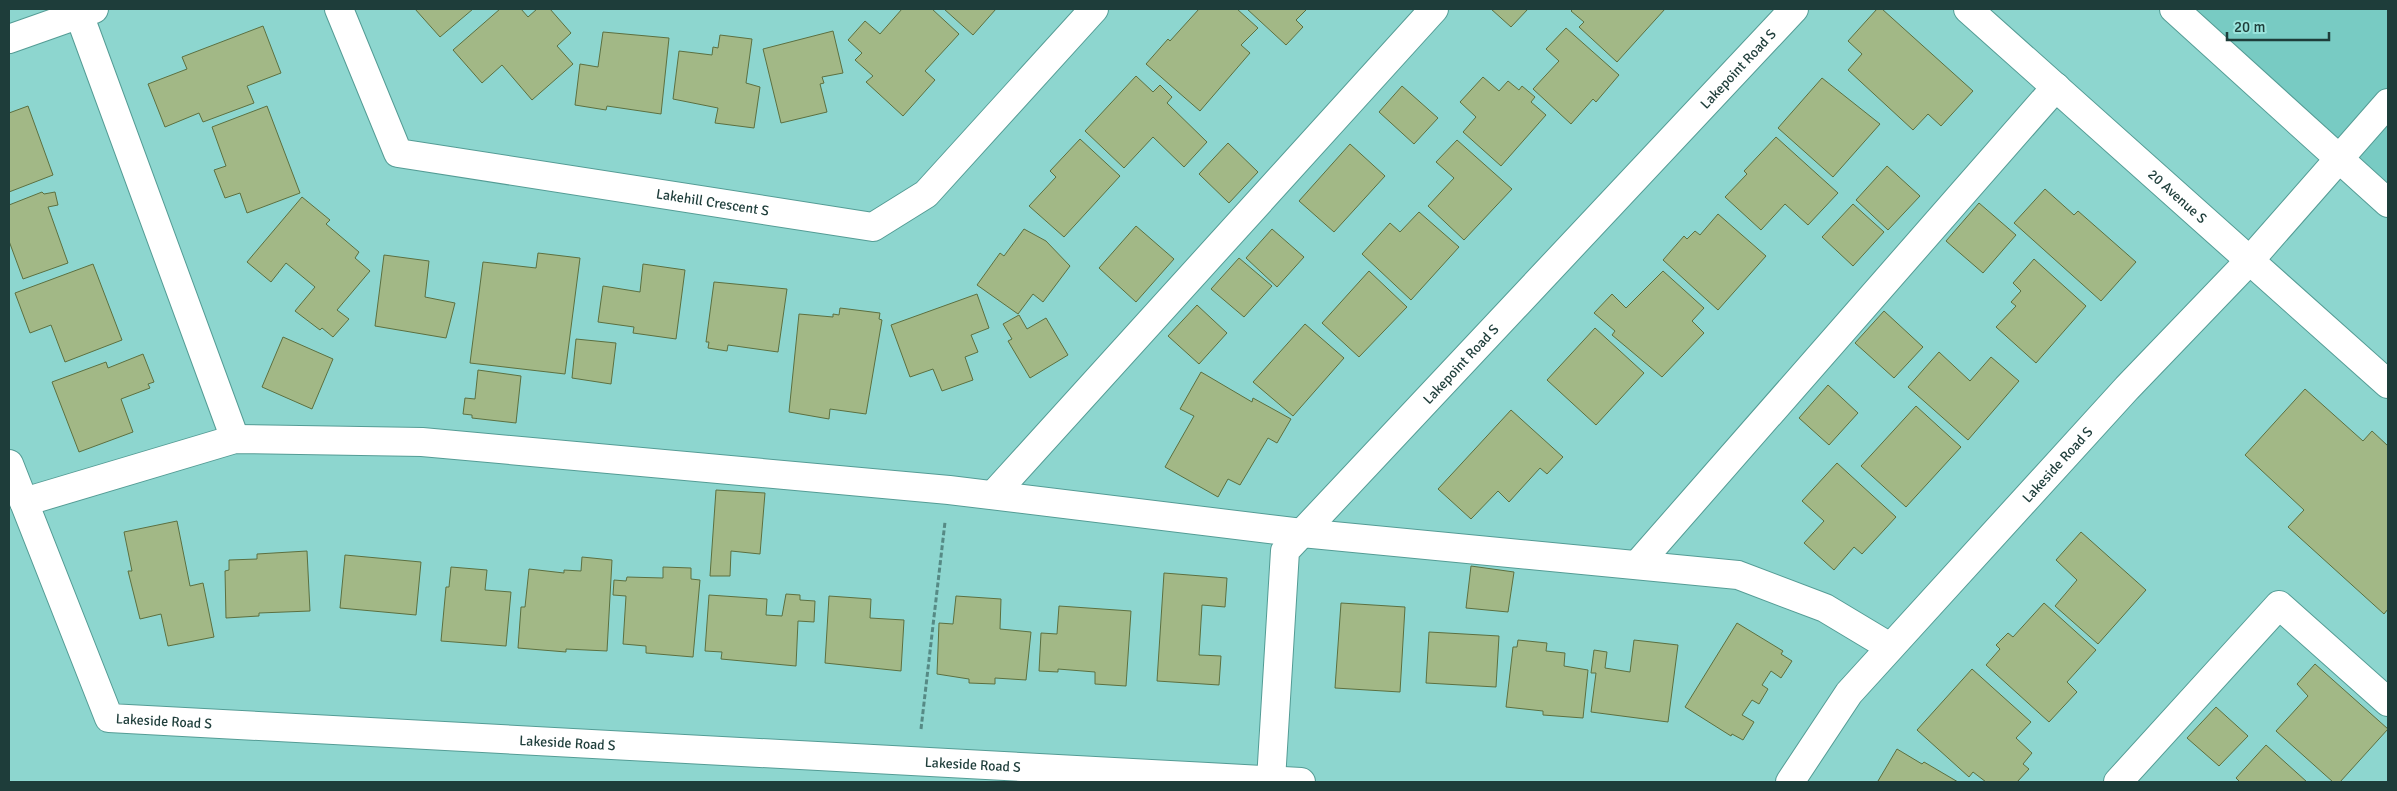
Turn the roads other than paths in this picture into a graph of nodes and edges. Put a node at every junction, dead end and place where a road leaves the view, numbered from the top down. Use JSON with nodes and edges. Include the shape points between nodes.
{"nodes":[{"id":1,"x":339,"y":9,"type":"edge"},
{"id":2,"x":1094,"y":9,"type":"edge"},
{"id":3,"x":1434,"y":9,"type":"edge"},
{"id":4,"x":1794,"y":9,"type":"edge"},
{"id":5,"x":1968,"y":9,"type":"edge"},
{"id":6,"x":2174,"y":9,"type":"edge"},
{"id":7,"x":86,"y":11,"type":"edge"},
{"id":8,"x":9,"y":39,"type":"edge"},
{"id":9,"x":2056,"y":87,"type":"junction"},
{"id":10,"x":2388,"y":102,"type":"edge"},
{"id":11,"x":2340,"y":159,"type":"junction"},
{"id":12,"x":2388,"y":203,"type":"edge"},
{"id":13,"x":2251,"y":259,"type":"junction"},
{"id":14,"x":2388,"y":384,"type":"edge"},
{"id":15,"x":236,"y":439,"type":"junction"},
{"id":16,"x":9,"y":464,"type":"edge"},
{"id":17,"x":994,"y":494,"type":"junction"},
{"id":18,"x":24,"y":502,"type":"junction"},
{"id":19,"x":1302,"y":533,"type":"junction"},
{"id":20,"x":1637,"y":565,"type":"junction"},
{"id":21,"x":1890,"y":647,"type":"junction"},
{"id":22,"x":2388,"y":702,"type":"edge"},
{"id":23,"x":1271,"y":780,"type":"junction"},
{"id":24,"x":1301,"y":782,"type":"edge"},
{"id":25,"x":1790,"y":782,"type":"edge"},
{"id":26,"x":2118,"y":782,"type":"edge"}],
"edges":[{"from":1,"to":2,"type":"street","name":"Lakehill Crescent S","via":[[398,153],[873,227],[926,194]]},
{"from":3,"to":17,"type":"street"},
{"from":4,"to":19,"type":"street","name":"Lakepoint Road S"},
{"from":5,"to":9,"type":"street","name":"20 Avenue S"},
{"from":6,"to":11,"type":"street"},
{"from":7,"to":8,"type":"street"},
{"from":7,"to":15,"type":"street"},
{"from":9,"to":13,"type":"street","name":"20 Avenue S"},
{"from":9,"to":20,"type":"street"},
{"from":10,"to":11,"type":"street","name":"Lakeside Road S"},
{"from":11,"to":12,"type":"street"},
{"from":11,"to":13,"type":"street","name":"Lakeside Road S"},
{"from":13,"to":14,"type":"street","name":"20 Avenue S"},
{"from":13,"to":21,"type":"street","name":"Lakeside Road S","via":[[2127,388]]},
{"from":15,"to":17,"type":"street","via":[[422,442]]},
{"from":15,"to":18,"type":"street"},
{"from":16,"to":18,"type":"street","name":"Lakeside Road S"},
{"from":17,"to":19,"type":"street"},
{"from":18,"to":23,"type":"street","name":"Lakeside Road S","via":[[109,718]]},
{"from":19,"to":20,"type":"street"},
{"from":19,"to":23,"type":"street","name":"Lakepoint Road S","via":[[1285,551]]},
{"from":20,"to":21,"type":"street","via":[[1738,575],[1825,608]]},
{"from":21,"to":25,"type":"street","name":"Lakeside Road S","via":[[1849,693]]},
{"from":22,"to":26,"type":"street","via":[[2279,605]]},
{"from":23,"to":24,"type":"street","name":"Lakeside Road S"}]}
